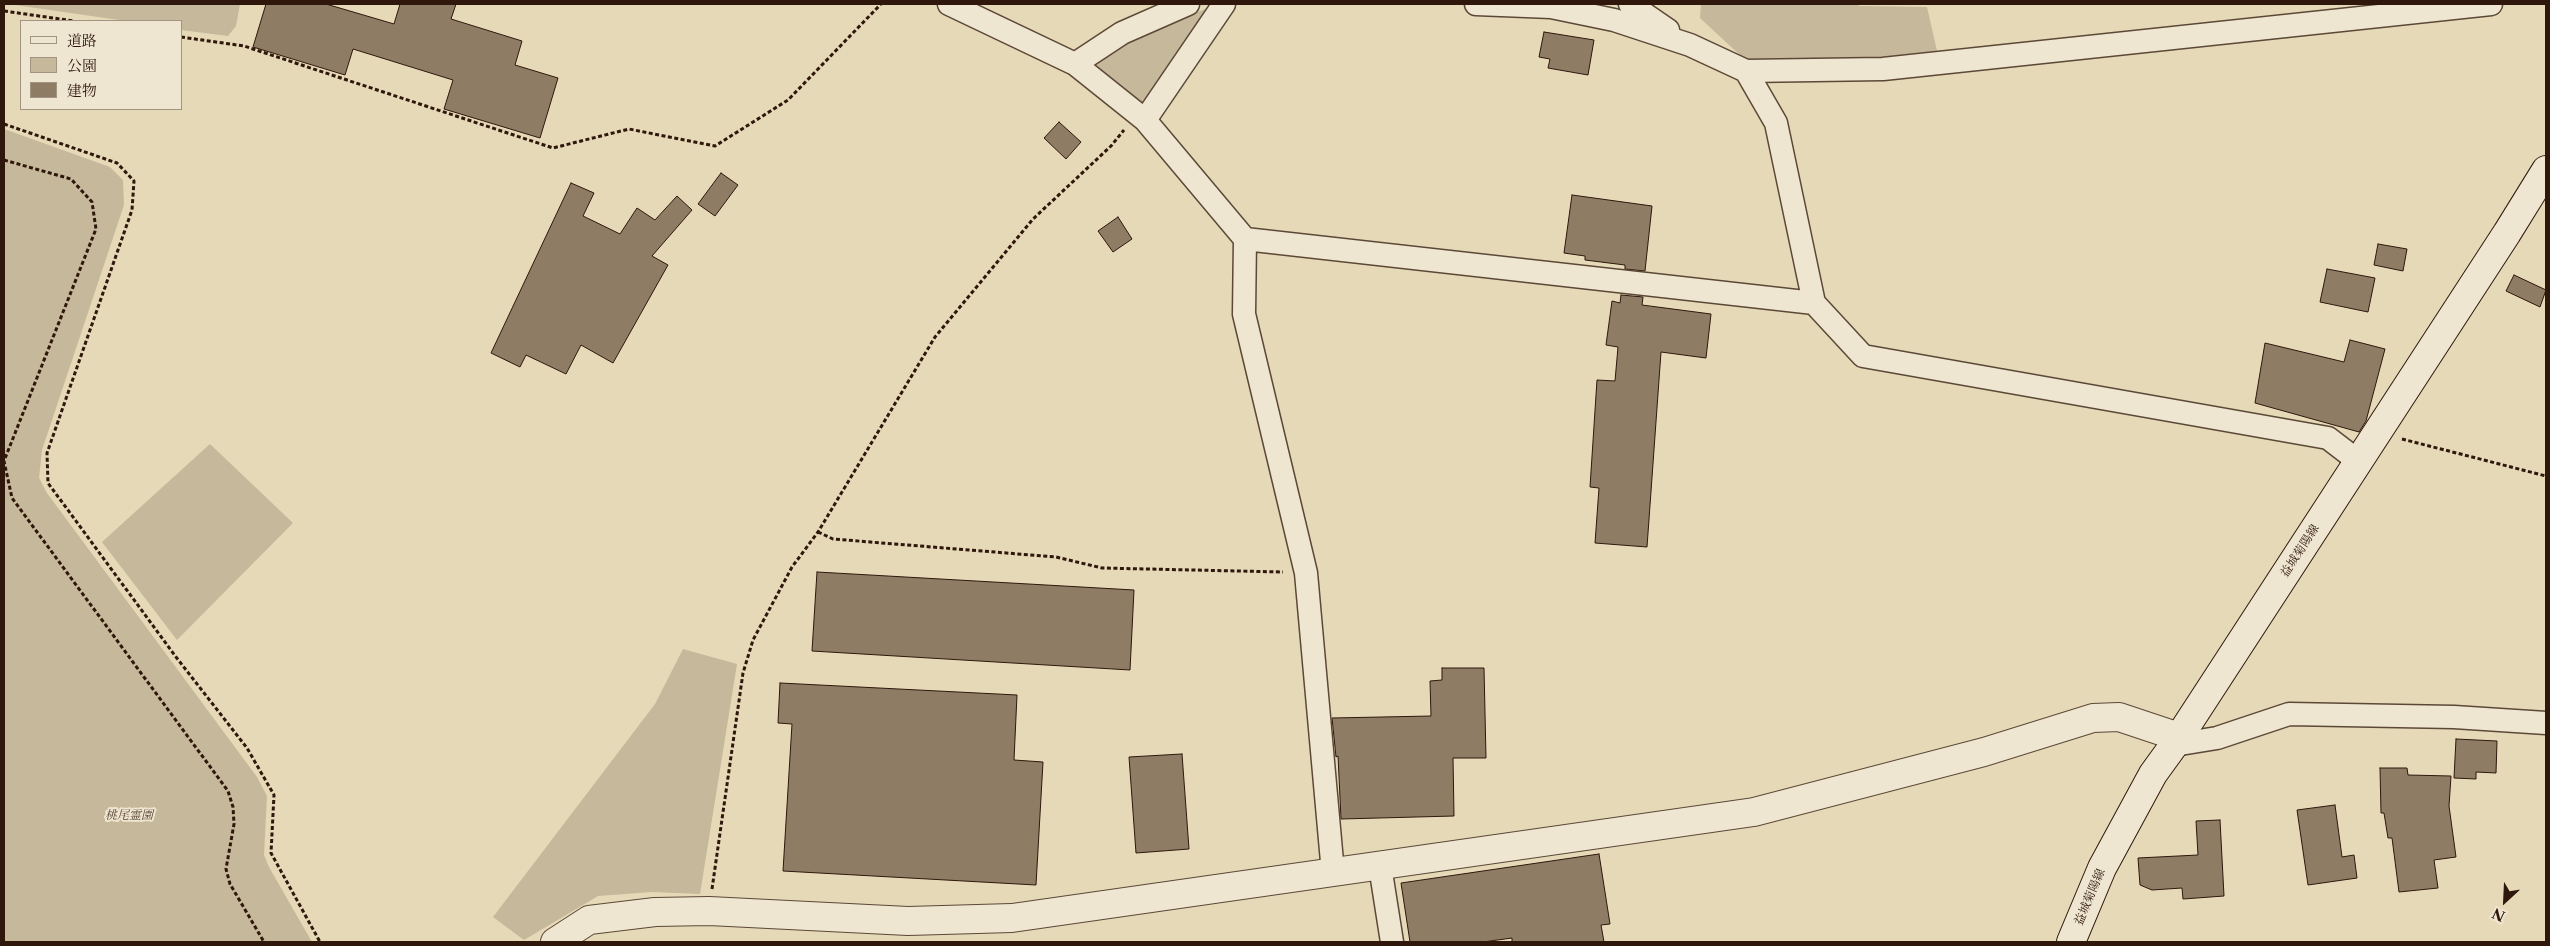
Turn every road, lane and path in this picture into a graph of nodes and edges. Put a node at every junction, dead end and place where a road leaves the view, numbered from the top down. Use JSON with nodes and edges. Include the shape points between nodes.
{"nodes":[{"id":1,"x":881,"y":4,"type":"edge"},
{"id":2,"x":949,"y":4,"type":"edge"},
{"id":3,"x":1188,"y":4,"type":"edge"},
{"id":4,"x":1224,"y":4,"type":"edge"},
{"id":5,"x":1476,"y":4,"type":"edge"},
{"id":6,"x":1630,"y":4,"type":"edge"},
{"id":7,"x":2491,"y":4,"type":"edge"},
{"id":8,"x":4,"y":11,"type":"edge"},
{"id":9,"x":67,"y":20,"type":"edge"},
{"id":10,"x":182,"y":37,"type":"edge"},
{"id":11,"x":1690,"y":45,"type":"junction"},
{"id":12,"x":1075,"y":64,"type":"junction"},
{"id":13,"x":1746,"y":72,"type":"junction"},
{"id":14,"x":1141,"y":117,"type":"junction"},
{"id":15,"x":4,"y":124,"type":"edge"},
{"id":16,"x":4,"y":160,"type":"edge"},
{"id":17,"x":2546,"y":170,"type":"edge"},
{"id":18,"x":1245,"y":239,"type":"junction"},
{"id":19,"x":1814,"y":303,"type":"junction"},
{"id":20,"x":2377,"y":432,"type":"junction"},
{"id":21,"x":2358,"y":461,"type":"junction"},
{"id":22,"x":2546,"y":476,"type":"edge"},
{"id":23,"x":818,"y":532,"type":"junction"},
{"id":24,"x":1306,"y":573,"type":"junction"},
{"id":25,"x":2546,"y":723,"type":"edge"},
{"id":26,"x":2177,"y":741,"type":"junction"},
{"id":27,"x":1380,"y":866,"type":"junction"},
{"id":28,"x":1333,"y":873,"type":"junction"},
{"id":29,"x":709,"y":912,"type":"junction"},
{"id":30,"x":264,"y":942,"type":"edge"},
{"id":31,"x":320,"y":942,"type":"edge"},
{"id":32,"x":555,"y":942,"type":"edge"},
{"id":33,"x":1392,"y":942,"type":"edge"},
{"id":34,"x":2071,"y":942,"type":"edge"}],
"edges":[{"from":1,"to":10,"type":"path","via":[[788,100],[715,146],[629,129],[553,148],[244,46]]},
{"from":2,"to":12,"type":"street"},
{"from":3,"to":12,"type":"street","via":[[1122,33]]},
{"from":4,"to":14,"type":"street"},
{"from":5,"to":11,"type":"street","via":[[1551,7],[1614,20]]},
{"from":6,"to":11,"type":"street"},
{"from":7,"to":13,"type":"street","via":[[1883,70]]},
{"from":8,"to":9,"type":"path"},
{"from":11,"to":13,"type":"street"},
{"from":12,"to":14,"type":"street"},
{"from":13,"to":19,"type":"street","via":[[1776,123]]},
{"from":14,"to":18,"type":"street"},
{"from":14,"to":23,"type":"path","via":[[1033,219],[934,337]]},
{"from":15,"to":31,"type":"path","via":[[117,163],[134,181],[132,210],[48,453],[48,483],[247,748],[274,795],[271,853]]},
{"from":16,"to":30,"type":"path","via":[[70,179],[92,202],[96,229],[4,461],[12,498],[228,791],[234,824],[226,869],[230,884]]},
{"from":17,"to":20,"type":"street","name":"益城菊陽線"},
{"from":18,"to":19,"type":"street"},
{"from":18,"to":24,"type":"street","via":[[1244,314]]},
{"from":19,"to":21,"type":"street","via":[[1863,356],[2328,438]]},
{"from":20,"to":21,"type":"street","name":"益城菊陽線"},
{"from":20,"to":22,"type":"path"},
{"from":21,"to":26,"type":"street","name":"益城菊陽線"},
{"from":23,"to":24,"type":"path","via":[[833,539],[1056,557],[1102,568]]},
{"from":23,"to":29,"type":"path","via":[[792,567],[758,632],[743,673]]},
{"from":24,"to":28,"type":"street"},
{"from":25,"to":26,"type":"street","via":[[2454,716],[2290,714],[2217,738]]},
{"from":26,"to":27,"type":"street","via":[[2119,717],[2093,718],[1984,752],[1754,812]]},
{"from":26,"to":34,"type":"street","name":"益城菊陽線","via":[[2153,774],[2102,868]]},
{"from":27,"to":28,"type":"street"},
{"from":27,"to":33,"type":"street"},
{"from":28,"to":29,"type":"street","via":[[1012,918],[908,921]]},
{"from":29,"to":32,"type":"street","via":[[655,912],[589,920]]}]}
